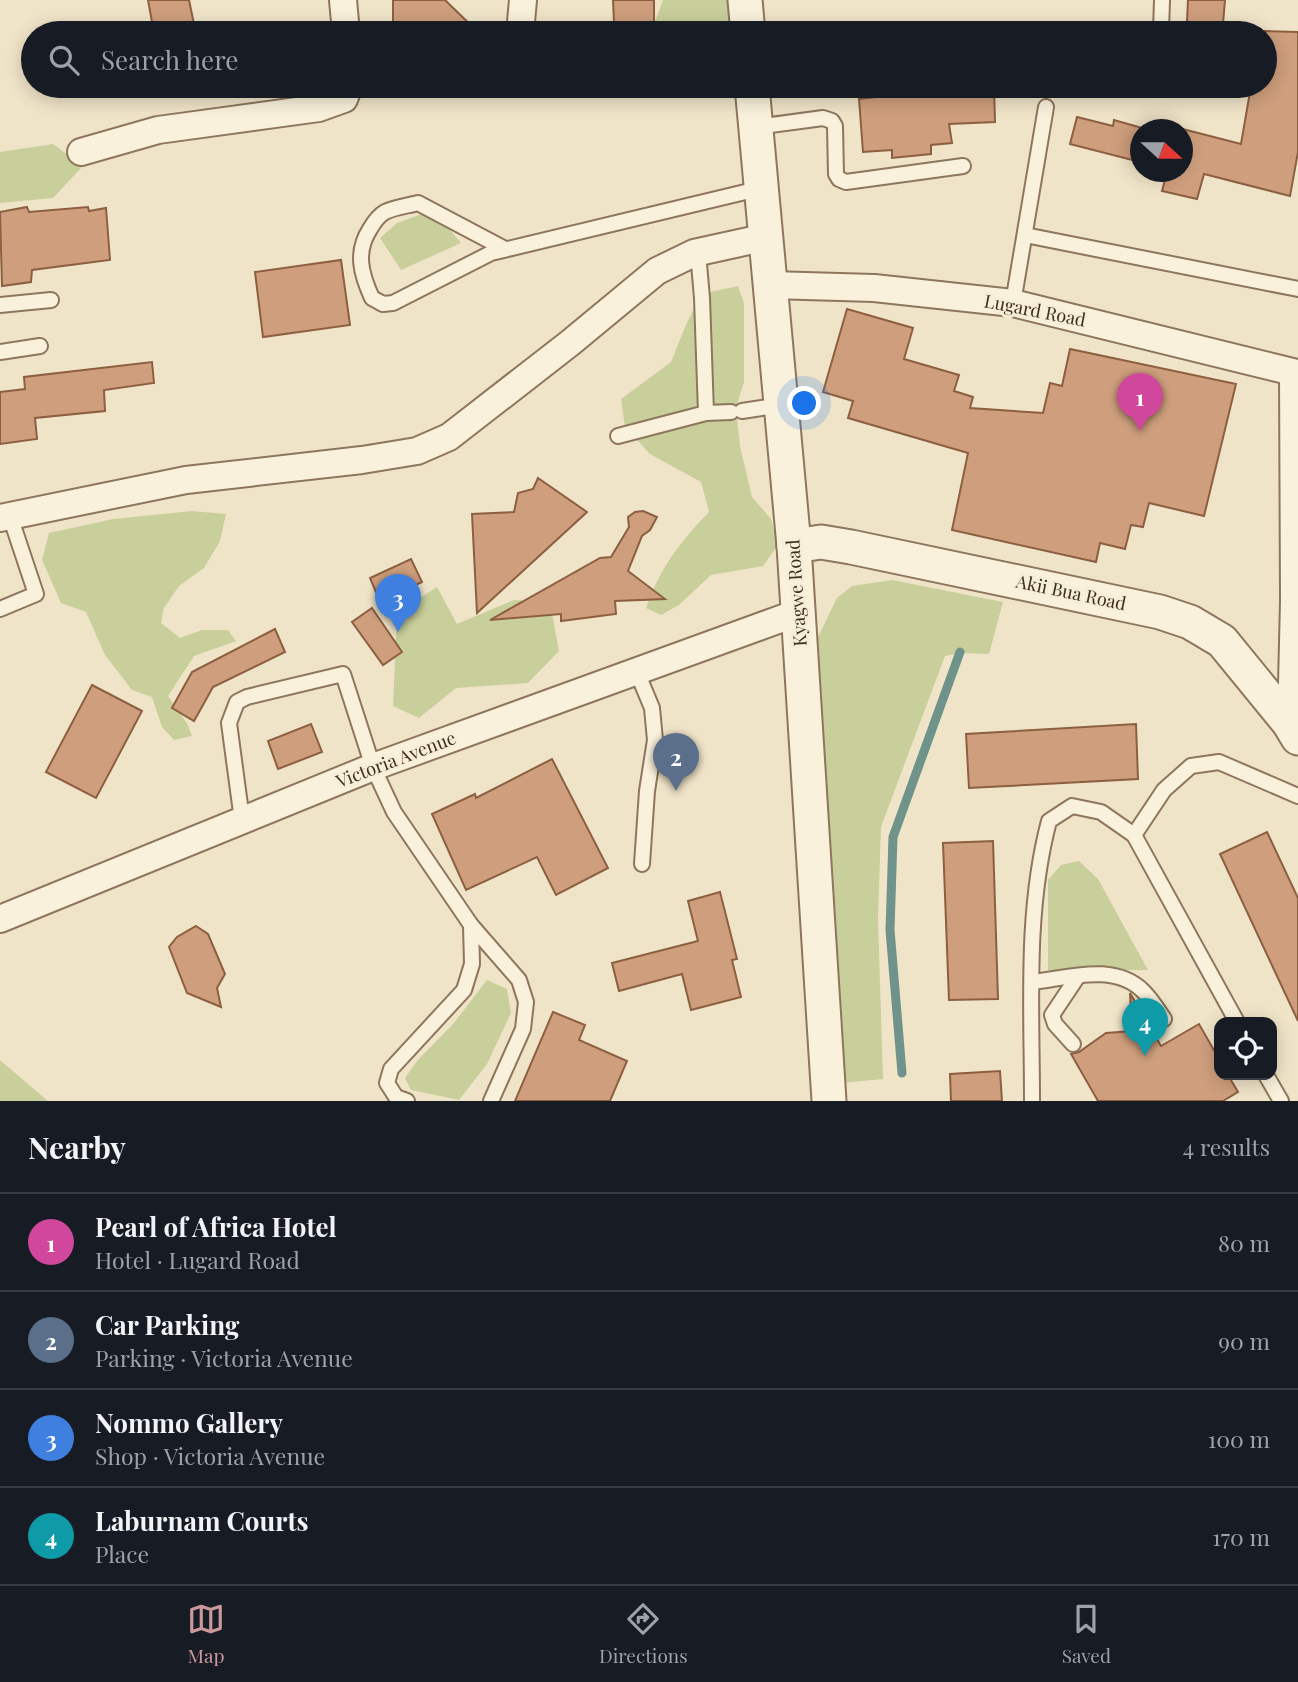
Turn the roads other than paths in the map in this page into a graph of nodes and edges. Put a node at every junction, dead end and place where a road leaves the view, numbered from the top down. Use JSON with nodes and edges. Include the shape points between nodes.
{"nodes":[{"id":1,"x":343,"y":0,"type":"edge"},
{"id":2,"x":523,"y":0,"type":"edge"},
{"id":3,"x":745,"y":0,"type":"edge"},
{"id":4,"x":1162,"y":0,"type":"edge"},
{"id":5,"x":345,"y":21,"type":"edge"},
{"id":6,"x":521,"y":21,"type":"edge"},
{"id":7,"x":747,"y":21,"type":"edge"},
{"id":8,"x":1161,"y":21,"type":"edge"},
{"id":9,"x":344,"y":98,"type":"edge"},
{"id":10,"x":753,"y":98,"type":"edge"},
{"id":11,"x":1046,"y":107,"type":"dead end"},
{"id":12,"x":756,"y":127,"type":"junction"},
{"id":13,"x":81,"y":152,"type":"dead end"},
{"id":14,"x":963,"y":166,"type":"dead end"},
{"id":15,"x":762,"y":188,"type":"junction"},
{"id":16,"x":1025,"y":235,"type":"junction"},
{"id":17,"x":766,"y":237,"type":"junction"},
{"id":18,"x":505,"y":249,"type":"junction"},
{"id":19,"x":699,"y":264,"type":"dead end"},
{"id":20,"x":771,"y":285,"type":"junction"},
{"id":21,"x":1298,"y":289,"type":"edge"},
{"id":22,"x":51,"y":300,"type":"dead end"},
{"id":23,"x":1013,"y":303,"type":"junction"},
{"id":24,"x":0,"y":305,"type":"edge"},
{"id":25,"x":40,"y":346,"type":"dead end"},
{"id":26,"x":0,"y":352,"type":"edge"},
{"id":27,"x":1296,"y":372,"type":"edge"},
{"id":28,"x":782,"y":405,"type":"junction"},
{"id":29,"x":706,"y":413,"type":"junction"},
{"id":30,"x":618,"y":436,"type":"dead end"},
{"id":31,"x":5,"y":517,"type":"edge"},
{"id":32,"x":794,"y":547,"type":"junction"},
{"id":33,"x":0,"y":609,"type":"edge"},
{"id":34,"x":797,"y":613,"type":"junction"},
{"id":35,"x":636,"y":671,"type":"junction"},
{"id":36,"x":1294,"y":732,"type":"edge"},
{"id":37,"x":373,"y":767,"type":"junction"},
{"id":38,"x":1298,"y":796,"type":"edge"},
{"id":39,"x":242,"y":820,"type":"junction"},
{"id":40,"x":1134,"y":835,"type":"junction"},
{"id":41,"x":642,"y":864,"type":"dead end"},
{"id":42,"x":0,"y":919,"type":"edge"},
{"id":43,"x":471,"y":925,"type":"junction"},
{"id":44,"x":1078,"y":976,"type":"junction"},
{"id":45,"x":1032,"y":982,"type":"junction"},
{"id":46,"x":1234,"y":1017,"type":"edge"},
{"id":47,"x":1164,"y":1019,"type":"dead end"},
{"id":48,"x":1073,"y":1044,"type":"dead end"},
{"id":49,"x":1269,"y":1080,"type":"edge"},
{"id":50,"x":407,"y":1101,"type":"edge"},
{"id":51,"x":491,"y":1101,"type":"edge"},
{"id":52,"x":829,"y":1101,"type":"edge"},
{"id":53,"x":1032,"y":1101,"type":"edge"},
{"id":54,"x":1281,"y":1101,"type":"edge"}],
"edges":[{"from":1,"to":5,"type":"street"},
{"from":2,"to":6,"type":"street"},
{"from":3,"to":7,"type":"street"},
{"from":4,"to":8,"type":"lane"},
{"from":9,"to":13,"type":"street","via":[[320,108],[158,130]]},
{"from":10,"to":12,"type":"street","name":"Kyagwe Road"},
{"from":11,"to":16,"type":"lane"},
{"from":12,"to":14,"type":"lane","via":[[823,118],[832,121],[836,174],[846,182]]},
{"from":12,"to":15,"type":"street","name":"Kyagwe Road"},
{"from":15,"to":17,"type":"street","name":"Kyagwe Road"},
{"from":15,"to":18,"type":"lane"},
{"from":16,"to":21,"type":"lane"},
{"from":16,"to":23,"type":"lane"},
{"from":17,"to":20,"type":"street","name":"Kyagwe Road"},
{"from":17,"to":31,"type":"street","via":[[694,253],[657,271],[449,437],[417,451],[186,480]]},
{"from":18,"to":18,"type":"lane","via":[[383,304],[372,298],[366,285],[360,250],[378,217],[418,203]]},
{"from":19,"to":29,"type":"lane"},
{"from":20,"to":23,"type":"street","name":"Lugard Road","via":[[874,288]]},
{"from":20,"to":28,"type":"street","name":"Kyagwe Road"},
{"from":22,"to":24,"type":"lane"},
{"from":23,"to":27,"type":"street","name":"Lugard Road"},
{"from":25,"to":26,"type":"lane"},
{"from":27,"to":36,"type":"street"},
{"from":28,"to":29,"type":"lane"},
{"from":28,"to":32,"type":"street","name":"Kyagwe Road"},
{"from":29,"to":30,"type":"lane"},
{"from":31,"to":33,"type":"lane","via":[[36,594]]},
{"from":32,"to":34,"type":"street","name":"Kyagwe Road"},
{"from":32,"to":36,"type":"street","name":"Akii Bua Road","via":[[821,542],[841,545],[1190,622],[1222,641]]},
{"from":34,"to":35,"type":"street","name":"Victoria Avenue"},
{"from":34,"to":52,"type":"street","name":"Kyagwe Road"},
{"from":35,"to":37,"type":"street","name":"Victoria Avenue"},
{"from":35,"to":41,"type":"lane","via":[[652,708],[654,740]]},
{"from":37,"to":39,"type":"street","name":"Victoria Avenue"},
{"from":37,"to":39,"type":"lane","via":[[343,674],[247,697],[237,702],[229,723]]},
{"from":37,"to":43,"type":"lane","via":[[394,812]]},
{"from":38,"to":40,"type":"lane","via":[[1219,762],[1191,766],[1164,790]]},
{"from":39,"to":42,"type":"street","name":"Victoria Avenue"},
{"from":40,"to":45,"type":"lane","via":[[1101,812],[1072,806],[1049,821],[1033,900]]},
{"from":40,"to":46,"type":"lane"},
{"from":43,"to":50,"type":"lane","via":[[472,964],[464,990],[391,1069],[387,1083],[396,1097]]},
{"from":43,"to":51,"type":"lane","via":[[519,980],[526,1002],[523,1029]]},
{"from":44,"to":45,"type":"lane"},
{"from":44,"to":47,"type":"lane","via":[[1094,973],[1126,979],[1144,991]]},
{"from":44,"to":48,"type":"lane","via":[[1052,1015]]},
{"from":45,"to":53,"type":"lane"},
{"from":49,"to":54,"type":"lane"}]}
